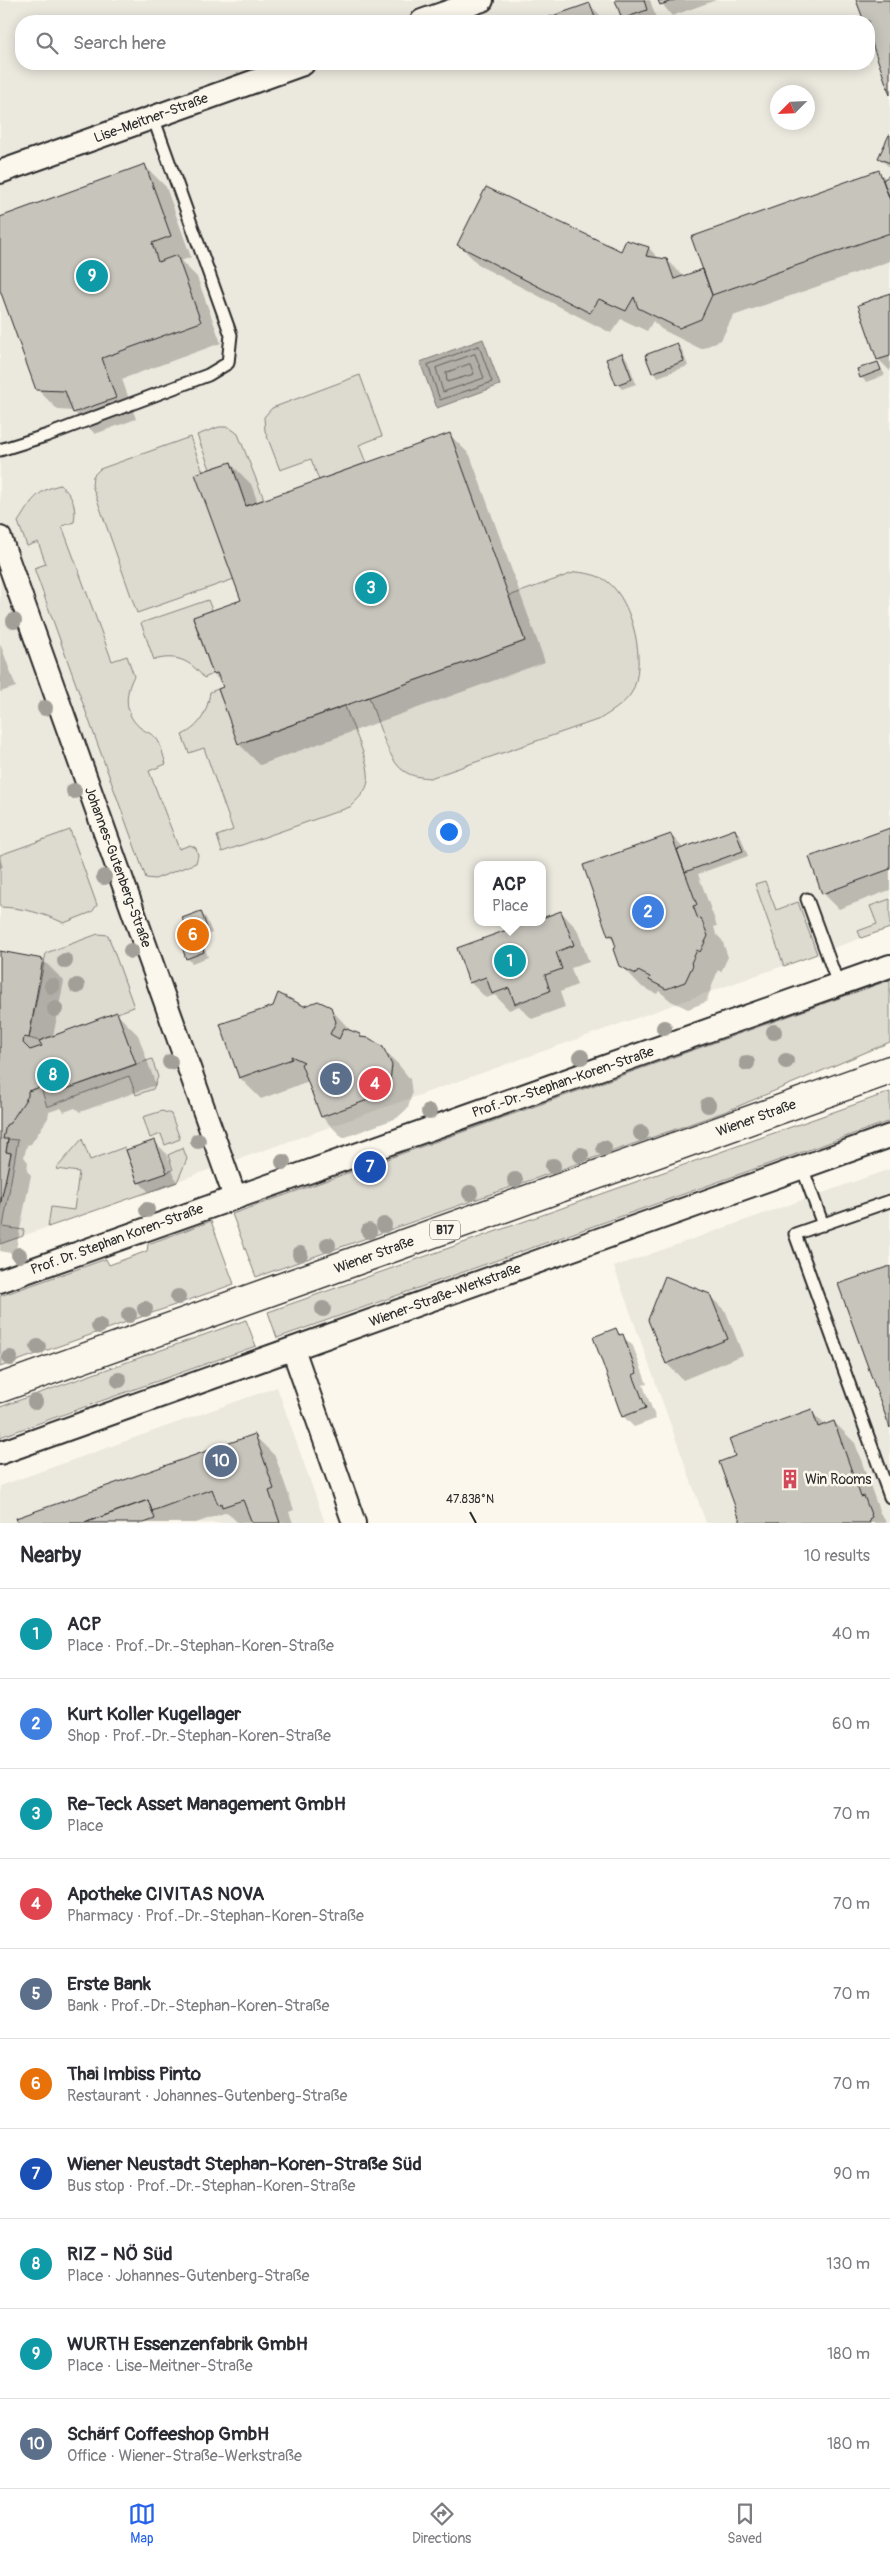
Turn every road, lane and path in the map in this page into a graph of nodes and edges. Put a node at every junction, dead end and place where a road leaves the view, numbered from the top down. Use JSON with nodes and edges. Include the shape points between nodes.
{"nodes":[{"id":1,"x":482,"y":0,"type":"edge"},
{"id":2,"x":439,"y":15,"type":"edge"},
{"id":3,"x":286,"y":70,"type":"edge"},
{"id":4,"x":154,"y":117,"type":"junction"},
{"id":5,"x":0,"y":172,"type":"edge"},
{"id":6,"x":0,"y":450,"type":"edge"},
{"id":7,"x":0,"y":538,"type":"edge"},
{"id":8,"x":807,"y":899,"type":"dead end"},
{"id":9,"x":890,"y":966,"type":"edge"},
{"id":10,"x":838,"y":984,"type":"junction"},
{"id":11,"x":890,"y":1070,"type":"edge"},
{"id":12,"x":890,"y":1136,"type":"edge"},
{"id":13,"x":802,"y":1167,"type":"junction"},
{"id":14,"x":235,"y":1196,"type":"junction"},
{"id":15,"x":890,"y":1201,"type":"edge"},
{"id":16,"x":824,"y":1225,"type":"junction"},
{"id":17,"x":0,"y":1281,"type":"edge"},
{"id":18,"x":292,"y":1349,"type":"junction"},
{"id":19,"x":0,"y":1388,"type":"edge"},
{"id":20,"x":0,"y":1452,"type":"edge"},
{"id":21,"x":890,"y":1497,"type":"edge"},
{"id":22,"x":354,"y":1523,"type":"edge"}],
"edges":[{"from":1,"to":2,"type":"street"},
{"from":3,"to":4,"type":"street","name":"Lise-Meitner-Straße"},
{"from":4,"to":5,"type":"street","name":"Lise-Meitner-Straße"},
{"from":4,"to":6,"type":"lane","via":[[231,335],[228,363],[208,376]]},
{"from":7,"to":14,"type":"street","name":"Johannes-Gutenberg-Straße"},
{"from":8,"to":10,"type":"lane"},
{"from":9,"to":10,"type":"street","name":"Prof.-Dr.-Stephan-Koren-Straße"},
{"from":10,"to":14,"type":"street","name":"Prof.-Dr.-Stephan-Koren-Straße"},
{"from":11,"to":19,"type":"main road","name":"Wiener Straße","number":"B17"},
{"from":12,"to":13,"type":"street","name":"Wiener-Straße-Werkstraße"},
{"from":13,"to":16,"type":"lane"},
{"from":13,"to":18,"type":"street","name":"Wiener-Straße-Werkstraße"},
{"from":14,"to":17,"type":"street","name":"Prof. Dr. Stephan Koren-Straße"},
{"from":15,"to":16,"type":"lane"},
{"from":16,"to":21,"type":"lane","via":[[795,1234]]},
{"from":18,"to":20,"type":"street","name":"Wiener-Straße-Werkstraße"},
{"from":18,"to":22,"type":"street"}]}
